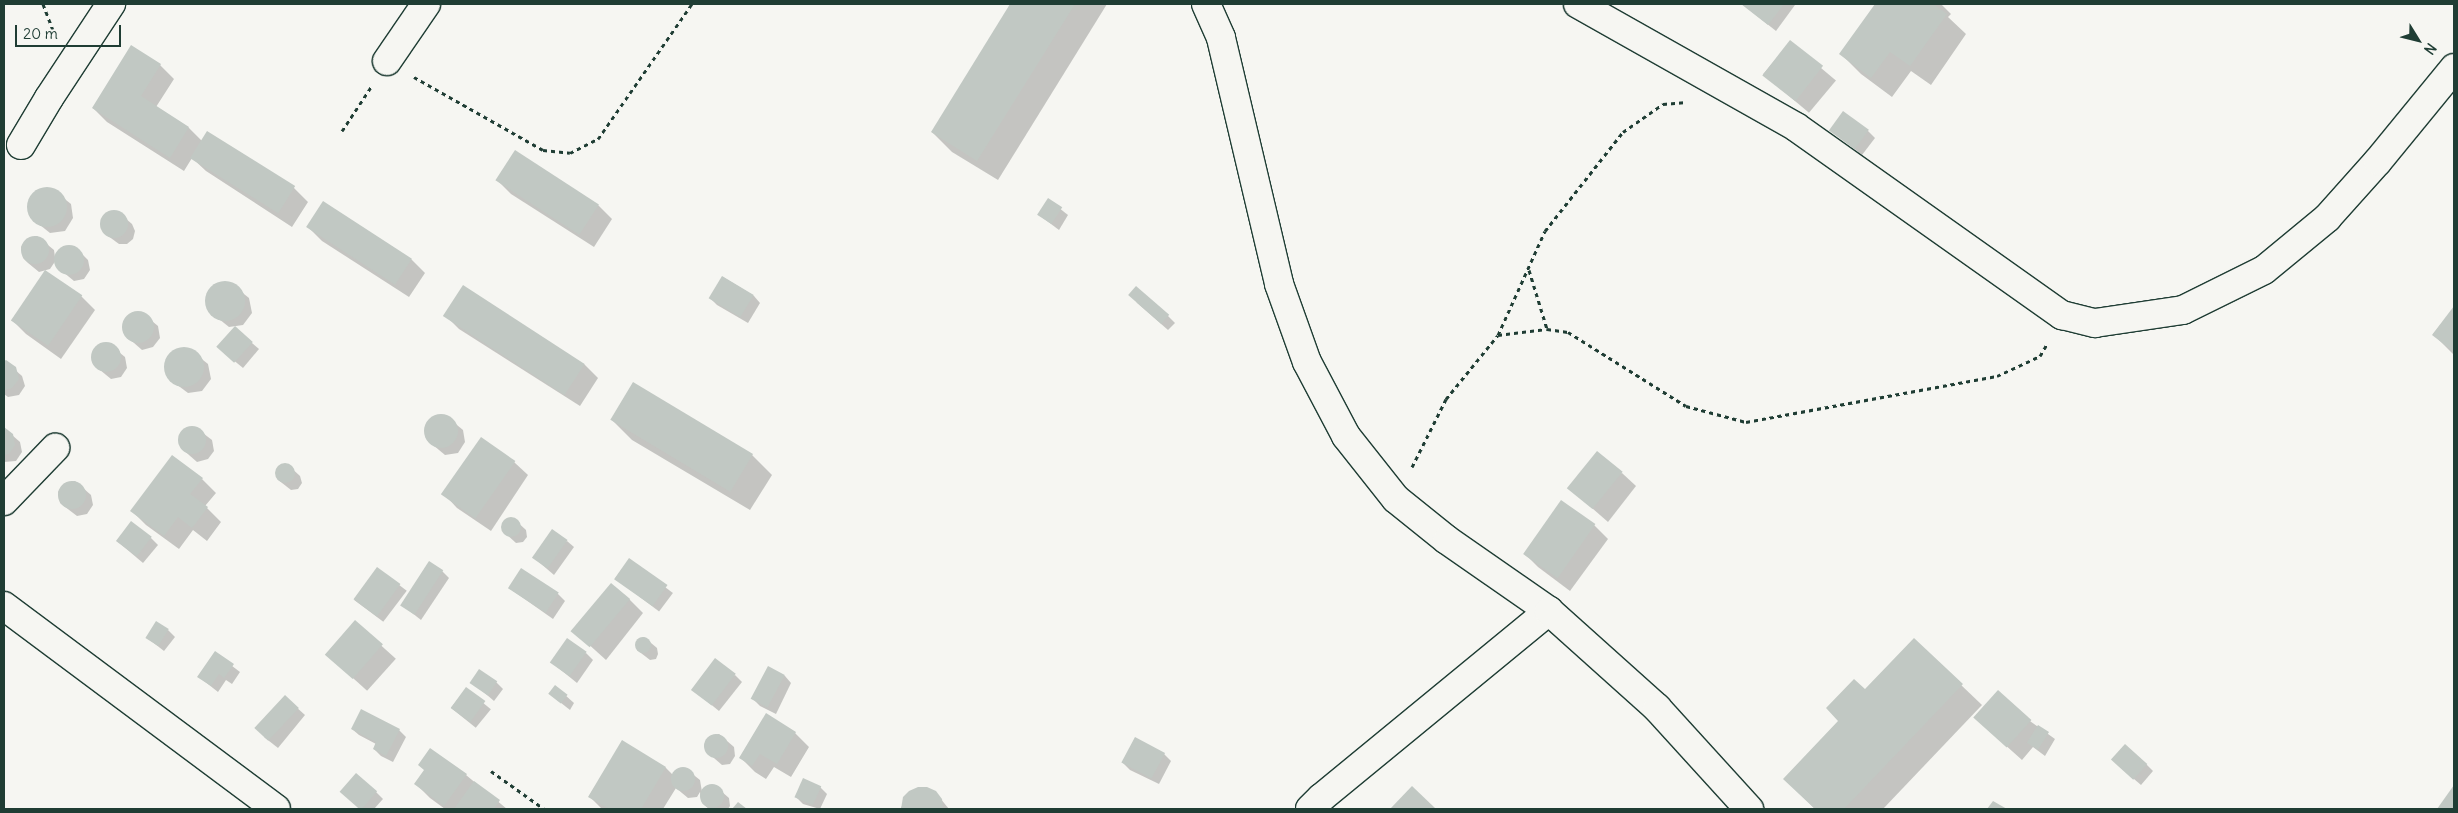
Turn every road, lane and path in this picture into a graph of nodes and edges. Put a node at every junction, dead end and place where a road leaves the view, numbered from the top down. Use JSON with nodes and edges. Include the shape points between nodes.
{"nodes":[{"id":1,"x":111,"y":4,"type":"edge"},
{"id":2,"x":426,"y":4,"type":"edge"},
{"id":3,"x":692,"y":4,"type":"edge"},
{"id":4,"x":1206,"y":4,"type":"edge"},
{"id":5,"x":1578,"y":4,"type":"edge"},
{"id":6,"x":387,"y":61,"type":"junction"},
{"id":7,"x":2454,"y":68,"type":"edge"},
{"id":8,"x":1691,"y":102,"type":"dead end"},
{"id":9,"x":342,"y":130,"type":"dead end"},
{"id":10,"x":21,"y":145,"type":"dead end"},
{"id":11,"x":1529,"y":269,"type":"junction"},
{"id":12,"x":2062,"y":315,"type":"junction"},
{"id":13,"x":1547,"y":329,"type":"junction"},
{"id":14,"x":1498,"y":335,"type":"junction"},
{"id":15,"x":54,"y":448,"type":"dead end"},
{"id":16,"x":1396,"y":499,"type":"junction"},
{"id":17,"x":4,"y":501,"type":"edge"},
{"id":18,"x":4,"y":606,"type":"edge"},
{"id":19,"x":1549,"y":612,"type":"junction"},
{"id":20,"x":491,"y":771,"type":"dead end"},
{"id":21,"x":276,"y":809,"type":"edge"},
{"id":22,"x":544,"y":809,"type":"edge"},
{"id":23,"x":1310,"y":809,"type":"edge"},
{"id":24,"x":1749,"y":809,"type":"edge"}],
"edges":[{"from":1,"to":10,"type":"street"},
{"from":2,"to":6,"type":"street"},
{"from":3,"to":6,"type":"path","via":[[598,139],[570,153],[543,150]]},
{"from":4,"to":16,"type":"street","via":[[1221,38],[1279,284],[1307,362],[1346,436]]},
{"from":5,"to":12,"type":"street","via":[[1796,127]]},
{"from":6,"to":9,"type":"path"},
{"from":7,"to":12,"type":"street","via":[[2327,218],[2264,270],[2183,310],[2095,323]]},
{"from":8,"to":11,"type":"path","via":[[1663,104],[1623,132],[1545,231]]},
{"from":11,"to":13,"type":"path"},
{"from":11,"to":14,"type":"path"},
{"from":12,"to":13,"type":"path","via":[[2040,356],[1997,376],[1746,422],[1686,406],[1568,332]]},
{"from":13,"to":14,"type":"path"},
{"from":14,"to":16,"type":"path","via":[[1446,399]]},
{"from":15,"to":17,"type":"street"},
{"from":16,"to":19,"type":"street","via":[[1447,540]]},
{"from":18,"to":21,"type":"street"},
{"from":19,"to":23,"type":"street"},
{"from":19,"to":24,"type":"street","via":[[1658,708]]},
{"from":20,"to":22,"type":"path"}]}
